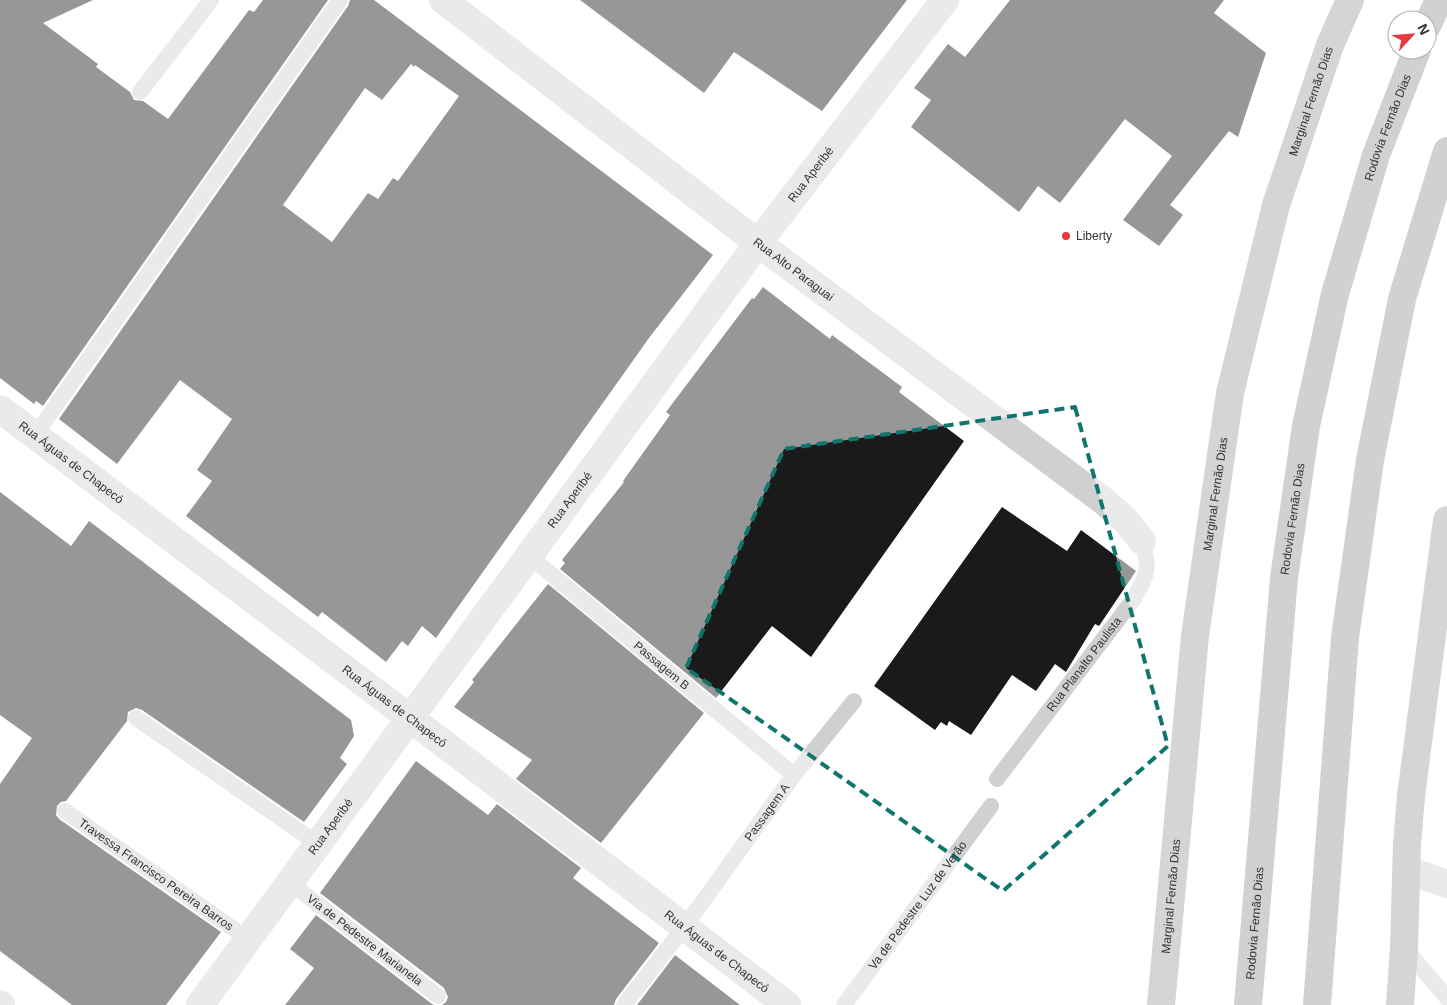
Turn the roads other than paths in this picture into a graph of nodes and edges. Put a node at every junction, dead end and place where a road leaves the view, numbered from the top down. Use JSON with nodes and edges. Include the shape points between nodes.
{"nodes":[{"id":1,"x":211,"y":0,"type":"edge"},
{"id":2,"x":340,"y":0,"type":"edge"},
{"id":3,"x":443,"y":0,"type":"edge"},
{"id":4,"x":945,"y":0,"type":"edge"},
{"id":5,"x":1350,"y":0,"type":"edge"},
{"id":6,"x":1414,"y":60,"type":"edge"},
{"id":7,"x":140,"y":92,"type":"dead end"},
{"id":8,"x":1447,"y":151,"type":"edge"},
{"id":9,"x":758,"y":243,"type":"junction"},
{"id":10,"x":0,"y":409,"type":"edge"},
{"id":11,"x":35,"y":435,"type":"junction"},
{"id":12,"x":1447,"y":520,"type":"edge"},
{"id":13,"x":1142,"y":541,"type":"joint"},
{"id":14,"x":529,"y":556,"type":"junction"},
{"id":15,"x":854,"y":701,"type":"dead end"},
{"id":16,"x":136,"y":718,"type":"dead end"},
{"id":17,"x":410,"y":718,"type":"junction"},
{"id":18,"x":794,"y":775,"type":"junction"},
{"id":19,"x":997,"y":779,"type":"dead end"},
{"id":20,"x":991,"y":806,"type":"dead end"},
{"id":21,"x":65,"y":811,"type":"dead end"},
{"id":22,"x":318,"y":844,"type":"junction"},
{"id":23,"x":1407,"y":870,"type":"junction"},
{"id":24,"x":290,"y":883,"type":"junction"},
{"id":25,"x":1447,"y":884,"type":"edge"},
{"id":26,"x":685,"y":926,"type":"junction"},
{"id":27,"x":248,"y":939,"type":"junction"},
{"id":28,"x":1404,"y":947,"type":"junction"},
{"id":29,"x":438,"y":996,"type":"dead end"},
{"id":30,"x":1447,"y":998,"type":"edge"},
{"id":31,"x":776,"y":1002,"type":"edge"},
{"id":32,"x":200,"y":1005,"type":"edge"},
{"id":33,"x":624,"y":1005,"type":"edge"},
{"id":34,"x":844,"y":1005,"type":"edge"},
{"id":35,"x":1162,"y":1005,"type":"edge"},
{"id":36,"x":1248,"y":1005,"type":"edge"},
{"id":37,"x":1317,"y":1005,"type":"edge"},
{"id":38,"x":1400,"y":1005,"type":"edge"}],
"edges":[{"from":1,"to":7,"type":"lane"},
{"from":2,"to":11,"type":"lane"},
{"from":3,"to":9,"type":"street","name":"Rua Alto Paraguai"},
{"from":4,"to":9,"type":"street","name":"Rua Aperibé"},
{"from":5,"to":35,"type":"highway","name":"Marginal Fernão Dias","via":[[1330,45],[1276,204],[1230,393],[1195,636]]},
{"from":6,"to":36,"type":"highway","name":"Rodovia Fernão Dias","via":[[1376,155],[1335,294],[1306,426],[1284,578]]},
{"from":8,"to":37,"type":"highway","via":[[1402,299],[1370,460],[1345,638]]},
{"from":9,"to":13,"type":"street","name":"Rua Alto Paraguai","via":[[1105,502]]},
{"from":9,"to":14,"type":"street","name":"Rua Aperibé"},
{"from":10,"to":11,"type":"street","name":"Rua Águas de Chapecó"},
{"from":11,"to":17,"type":"street","name":"Rua Águas de Chapecó"},
{"from":12,"to":23,"type":"highway","via":[[1411,796]]},
{"from":13,"to":19,"type":"lane","name":"Rua Planalto Paulista","via":[[1146,576],[1133,600]]},
{"from":14,"to":17,"type":"street","name":"Rua Aperibé"},
{"from":14,"to":18,"type":"lane","name":"Passagem B"},
{"from":15,"to":18,"type":"lane","name":"Passagem A"},
{"from":16,"to":22,"type":"lane"},
{"from":17,"to":22,"type":"street","name":"Rua Aperibé"},
{"from":17,"to":26,"type":"street","name":"Rua Águas de Chapecó"},
{"from":18,"to":26,"type":"lane","name":"Passagem A"},
{"from":20,"to":34,"type":"lane","name":"Va de Pedestre Luz de Verão"},
{"from":21,"to":27,"type":"lane","name":"Travessa Francisco Pereira Barros"},
{"from":22,"to":24,"type":"street","name":"Rua Aperibé"},
{"from":23,"to":25,"type":"street"},
{"from":23,"to":28,"type":"highway"},
{"from":24,"to":27,"type":"street","name":"Rua Aperibé"},
{"from":24,"to":29,"type":"lane","name":"Via de Pedestre Marianela"},
{"from":26,"to":31,"type":"street","name":"Rua Águas de Chapecó"},
{"from":26,"to":33,"type":"lane","name":"Passagem A"},
{"from":27,"to":32,"type":"street","name":"Rua Aperibé"},
{"from":28,"to":30,"type":"lane"},
{"from":28,"to":38,"type":"highway"}]}
